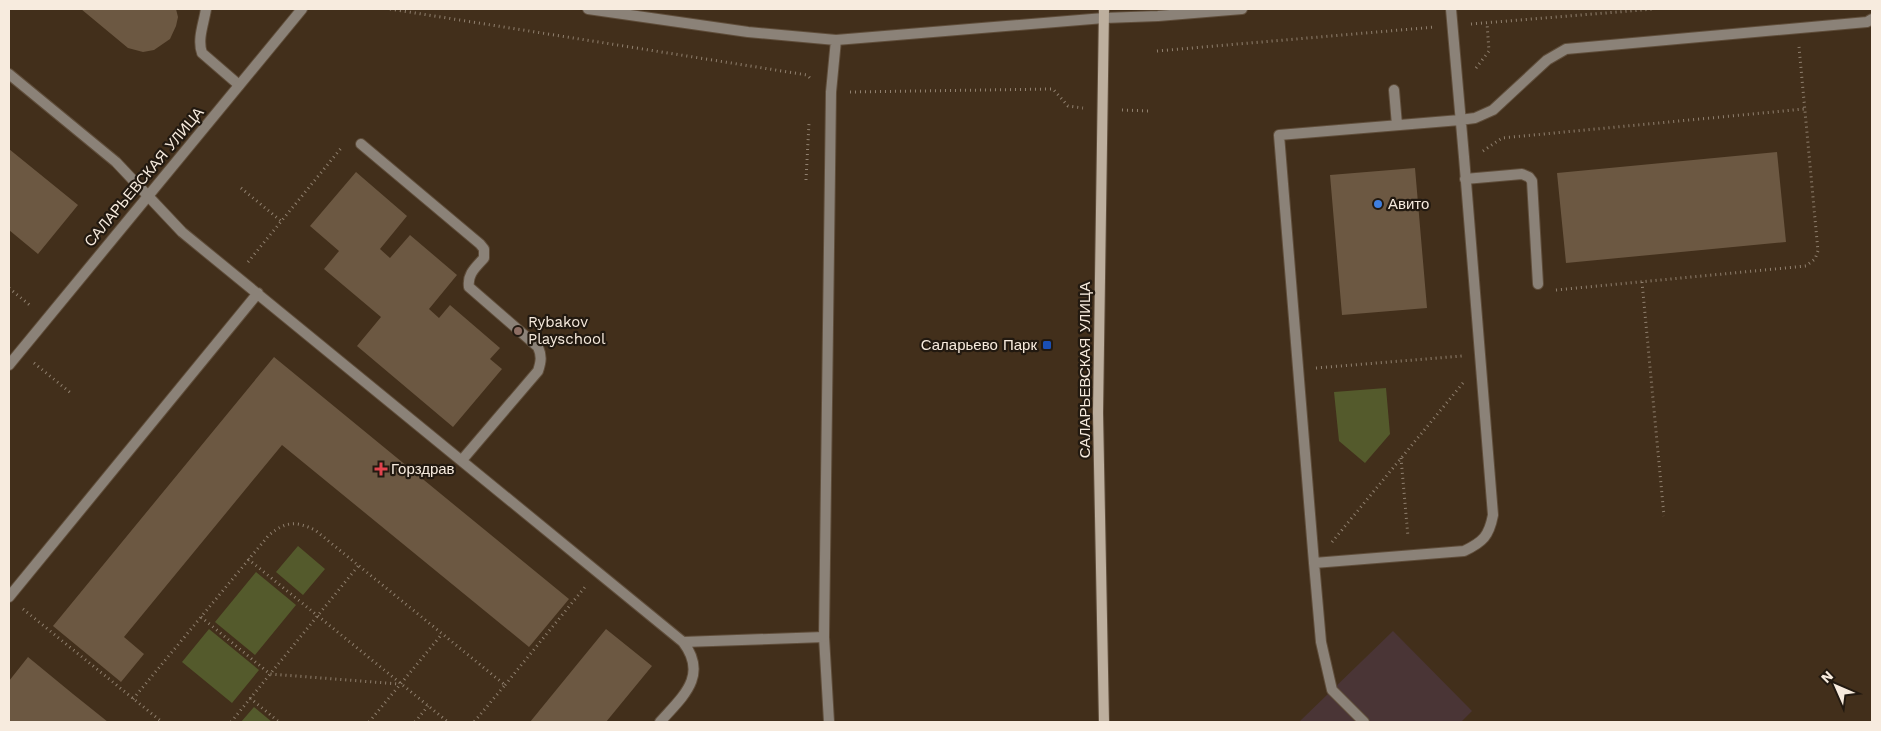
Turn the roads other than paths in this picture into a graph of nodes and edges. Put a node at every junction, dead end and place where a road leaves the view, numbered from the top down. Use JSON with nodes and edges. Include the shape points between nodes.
{"nodes":[{"id":1,"x":206,"y":9,"type":"edge"},
{"id":2,"x":302,"y":9,"type":"edge"},
{"id":3,"x":593,"y":9,"type":"edge"},
{"id":4,"x":1242,"y":9,"type":"edge"},
{"id":5,"x":1451,"y":9,"type":"edge"},
{"id":6,"x":1104,"y":14,"type":"edge"},
{"id":7,"x":1872,"y":19,"type":"edge"},
{"id":8,"x":836,"y":40,"type":"junction"},
{"id":9,"x":9,"y":74,"type":"edge"},
{"id":10,"x":239,"y":86,"type":"junction"},
{"id":11,"x":1394,"y":90,"type":"dead end"},
{"id":12,"x":1460,"y":120,"type":"junction"},
{"id":13,"x":1397,"y":125,"type":"junction"},
{"id":14,"x":361,"y":144,"type":"dead end"},
{"id":15,"x":1465,"y":178,"type":"junction"},
{"id":16,"x":149,"y":195,"type":"junction"},
{"id":17,"x":1538,"y":284,"type":"road end"},
{"id":18,"x":258,"y":293,"type":"junction"},
{"id":19,"x":9,"y":365,"type":"edge"},
{"id":20,"x":462,"y":460,"type":"junction"},
{"id":21,"x":1314,"y":564,"type":"junction"},
{"id":22,"x":9,"y":597,"type":"edge"},
{"id":23,"x":824,"y":637,"type":"junction"},
{"id":24,"x":684,"y":642,"type":"junction"},
{"id":25,"x":660,"y":722,"type":"edge"},
{"id":26,"x":829,"y":722,"type":"edge"},
{"id":27,"x":1104,"y":722,"type":"edge"},
{"id":28,"x":1364,"y":722,"type":"edge"}],
"edges":[{"from":1,"to":10,"type":"street","via":[[200,38],[202,53]]},
{"from":2,"to":10,"type":"street","name":"САЛАРЬЕВСКАЯ УЛИЦА"},
{"from":3,"to":8,"type":"street","via":[[748,32]]},
{"from":4,"to":6,"type":"street","via":[[1158,16]]},
{"from":5,"to":12,"type":"street"},
{"from":6,"to":8,"type":"street"},
{"from":6,"to":27,"type":"street","name":"САЛАРЬЕВСКАЯ УЛИЦА","via":[[1098,413]]},
{"from":7,"to":12,"type":"street","via":[[1566,49],[1547,60],[1492,110],[1480,117]]},
{"from":8,"to":23,"type":"street","via":[[831,92]]},
{"from":9,"to":16,"type":"street","via":[[116,162]]},
{"from":10,"to":16,"type":"street","name":"САЛАРЬЕВСКАЯ УЛИЦА"},
{"from":11,"to":13,"type":"street"},
{"from":12,"to":13,"type":"street"},
{"from":12,"to":15,"type":"street"},
{"from":13,"to":21,"type":"street","via":[[1278,136]]},
{"from":14,"to":20,"type":"street","via":[[480,244],[484,258],[471,273],[469,287],[538,347],[541,354],[538,371]]},
{"from":15,"to":17,"type":"street","via":[[1522,174],[1532,181]]},
{"from":15,"to":21,"type":"street","via":[[1494,515],[1490,530],[1479,544],[1464,551]]},
{"from":16,"to":18,"type":"street","via":[[182,232]]},
{"from":16,"to":19,"type":"street","name":"САЛАРЬЕВСКАЯ УЛИЦА"},
{"from":18,"to":20,"type":"street"},
{"from":18,"to":22,"type":"street"},
{"from":20,"to":24,"type":"street"},
{"from":21,"to":28,"type":"street","via":[[1321,642],[1332,690]]},
{"from":23,"to":24,"type":"street"},
{"from":23,"to":26,"type":"street"},
{"from":24,"to":25,"type":"street","via":[[694,660],[692,681]]}]}
